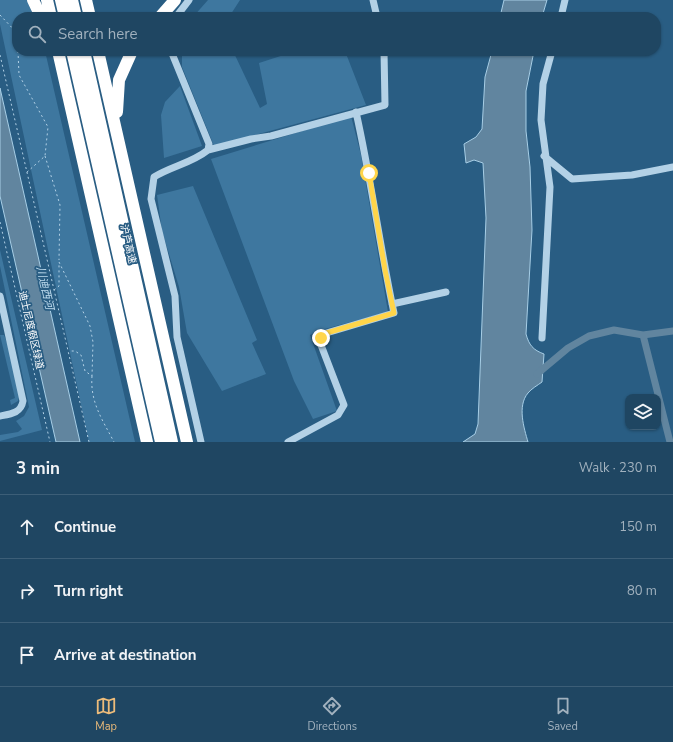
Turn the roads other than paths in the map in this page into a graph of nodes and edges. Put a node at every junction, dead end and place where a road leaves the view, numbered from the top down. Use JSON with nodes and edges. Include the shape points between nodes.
{"nodes":[{"id":1,"x":33,"y":0,"type":"edge"},
{"id":2,"x":47,"y":0,"type":"edge"},
{"id":3,"x":61,"y":0,"type":"edge"},
{"id":4,"x":72,"y":0,"type":"edge"},
{"id":5,"x":86,"y":0,"type":"edge"},
{"id":6,"x":175,"y":0,"type":"edge"},
{"id":7,"x":189,"y":0,"type":"edge"},
{"id":8,"x":373,"y":0,"type":"edge"},
{"id":9,"x":565,"y":0,"type":"edge"},
{"id":10,"x":39,"y":12,"type":"edge"},
{"id":11,"x":50,"y":12,"type":"edge"},
{"id":12,"x":64,"y":12,"type":"edge"},
{"id":13,"x":75,"y":12,"type":"edge"},
{"id":14,"x":89,"y":12,"type":"edge"},
{"id":15,"x":164,"y":12,"type":"edge"},
{"id":16,"x":180,"y":12,"type":"edge"},
{"id":17,"x":376,"y":12,"type":"edge"},
{"id":18,"x":562,"y":12,"type":"edge"},
{"id":19,"x":54,"y":56,"type":"edge"},
{"id":20,"x":59,"y":56,"type":"edge"},
{"id":21,"x":73,"y":56,"type":"edge"},
{"id":22,"x":85,"y":56,"type":"edge"},
{"id":23,"x":99,"y":56,"type":"edge"},
{"id":24,"x":130,"y":56,"type":"edge"},
{"id":25,"x":173,"y":56,"type":"edge"},
{"id":26,"x":384,"y":56,"type":"edge"},
{"id":27,"x":551,"y":56,"type":"edge"},
{"id":28,"x":356,"y":112,"type":"junction"},
{"id":29,"x":208,"y":150,"type":"junction"},
{"id":30,"x":544,"y":156,"type":"junction"},
{"id":31,"x":673,"y":167,"type":"edge"},
{"id":32,"x":88,"y":184,"type":"junction"},
{"id":33,"x":143,"y":249,"type":"junction"},
{"id":34,"x":446,"y":292,"type":"dead end"},
{"id":35,"x":0,"y":296,"type":"edge"},
{"id":36,"x":392,"y":304,"type":"junction"},
{"id":37,"x":542,"y":338,"type":"dead end"},
{"id":38,"x":0,"y":416,"type":"edge"},
{"id":39,"x":147,"y":442,"type":"edge"},
{"id":40,"x":161,"y":442,"type":"edge"},
{"id":41,"x":172,"y":442,"type":"edge"},
{"id":42,"x":187,"y":442,"type":"edge"},
{"id":43,"x":201,"y":442,"type":"edge"},
{"id":44,"x":288,"y":442,"type":"edge"}],
"edges":[{"from":1,"to":10,"type":"highway"},
{"from":2,"to":11,"type":"highway"},
{"from":3,"to":12,"type":"highway"},
{"from":4,"to":13,"type":"highway"},
{"from":5,"to":14,"type":"highway"},
{"from":6,"to":15,"type":"highway"},
{"from":7,"to":16,"type":"street"},
{"from":8,"to":17,"type":"street"},
{"from":9,"to":18,"type":"street"},
{"from":19,"to":32,"type":"highway"},
{"from":20,"to":32,"type":"highway"},
{"from":21,"to":40,"type":"highway","name":"沪芦高速"},
{"from":22,"to":41,"type":"highway","name":"沪芦高速"},
{"from":23,"to":33,"type":"highway","name":"沪芦高速"},
{"from":24,"to":33,"type":"highway","via":[[119,80],[118,125]]},
{"from":25,"to":29,"type":"street","via":[[209,144]]},
{"from":26,"to":28,"type":"street","via":[[385,104]]},
{"from":27,"to":30,"type":"street","via":[[543,84],[541,120]]},
{"from":28,"to":29,"type":"street","via":[[271,136]]},
{"from":28,"to":36,"type":"street"},
{"from":29,"to":43,"type":"street","via":[[199,157],[168,168],[154,177],[151,199],[175,296],[177,337]]},
{"from":30,"to":31,"type":"street","via":[[572,179],[632,175]]},
{"from":30,"to":37,"type":"street","via":[[550,187]]},
{"from":32,"to":39,"type":"highway"},
{"from":33,"to":42,"type":"highway","name":"沪芦高速"},
{"from":34,"to":36,"type":"street"},
{"from":35,"to":38,"type":"street","via":[[23,401],[18,411]]},
{"from":36,"to":44,"type":"street","via":[[394,313],[323,334],[321,345],[344,405],[338,415]]}]}
